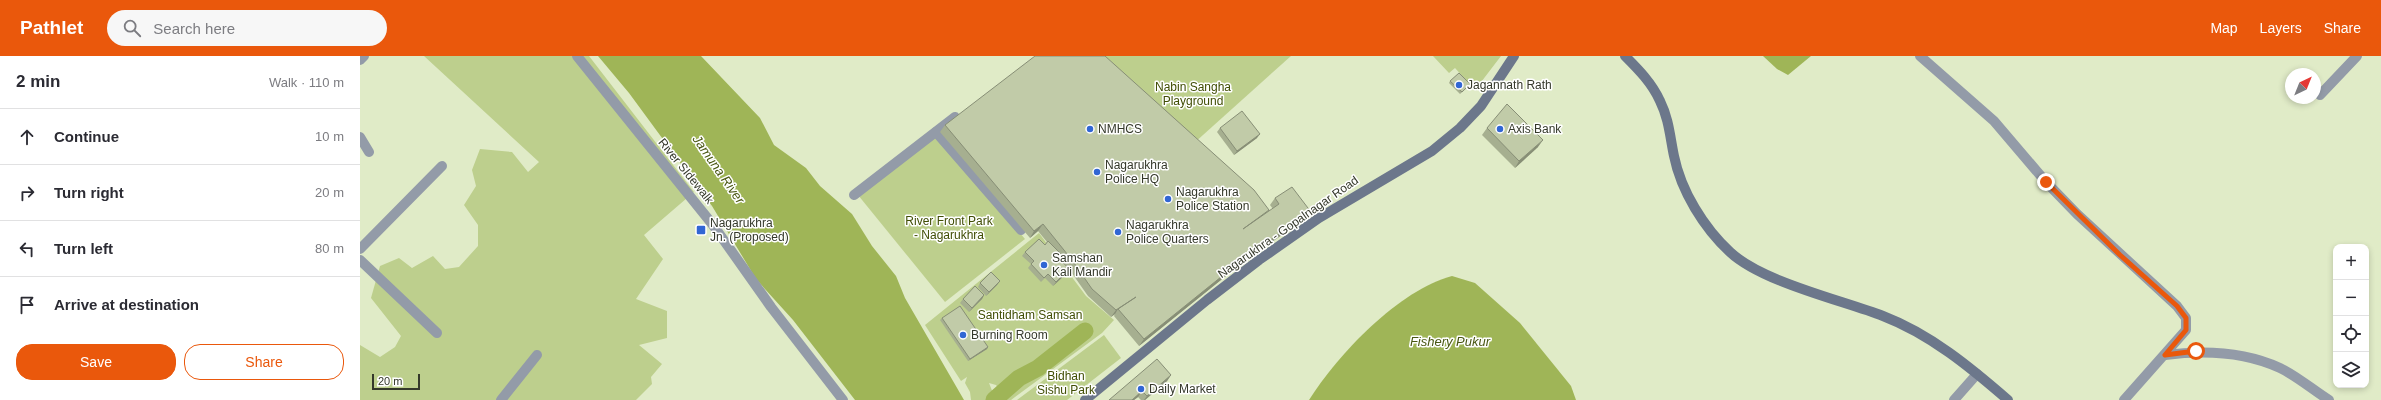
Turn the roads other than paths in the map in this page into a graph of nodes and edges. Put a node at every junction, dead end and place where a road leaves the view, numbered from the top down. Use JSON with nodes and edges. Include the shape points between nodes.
{"nodes":[{"id":1,"x":364,"y":56,"type":"edge"},
{"id":2,"x":577,"y":56,"type":"edge"},
{"id":3,"x":1514,"y":56,"type":"edge"},
{"id":4,"x":1624,"y":56,"type":"edge"},
{"id":5,"x":1920,"y":56,"type":"edge"},
{"id":6,"x":2357,"y":56,"type":"edge"},
{"id":7,"x":360,"y":60,"type":"edge"},
{"id":8,"x":2321,"y":94,"type":"edge"},
{"id":9,"x":967,"y":108,"type":"edge"},
{"id":10,"x":936,"y":132,"type":"junction"},
{"id":11,"x":360,"y":137,"type":"edge"},
{"id":12,"x":370,"y":152,"type":"dead end"},
{"id":13,"x":442,"y":166,"type":"dead end"},
{"id":14,"x":854,"y":195,"type":"dead end"},
{"id":15,"x":1021,"y":230,"type":"edge"},
{"id":16,"x":1272,"y":234,"type":"edge"},
{"id":17,"x":1280,"y":246,"type":"junction"},
{"id":18,"x":360,"y":249,"type":"edge"},
{"id":19,"x":360,"y":260,"type":"edge"},
{"id":20,"x":437,"y":333,"type":"dead end"},
{"id":21,"x":537,"y":355,"type":"dead end"},
{"id":22,"x":2165,"y":355,"type":"junction"},
{"id":23,"x":1977,"y":374,"type":"junction"},
{"id":24,"x":501,"y":400,"type":"edge"},
{"id":25,"x":843,"y":400,"type":"edge"},
{"id":26,"x":1085,"y":400,"type":"edge"},
{"id":27,"x":1954,"y":400,"type":"edge"},
{"id":28,"x":2008,"y":400,"type":"edge"},
{"id":29,"x":2124,"y":400,"type":"edge"},
{"id":30,"x":2329,"y":400,"type":"edge"}],
"edges":[{"from":1,"to":7,"type":"street"},
{"from":2,"to":25,"type":"street","name":"River SIdewalk","via":[[712,225]]},
{"from":3,"to":17,"type":"main road","name":"Nagarukhra - Gopalnagar Road","via":[[1481,106],[1432,151],[1325,214]]},
{"from":4,"to":23,"type":"main road","via":[[1645,76],[1660,99],[1668,119],[1674,158],[1686,193],[1715,237],[1731,253],[1754,268],[1790,284],[1884,316],[1929,339]]},
{"from":5,"to":22,"type":"street","via":[[1994,121],[2077,214],[2177,306],[2188,325]]},
{"from":6,"to":8,"type":"street"},
{"from":9,"to":10,"type":"street"},
{"from":10,"to":14,"type":"street"},
{"from":10,"to":15,"type":"street"},
{"from":11,"to":12,"type":"street"},
{"from":13,"to":18,"type":"street"},
{"from":16,"to":17,"type":"street"},
{"from":17,"to":26,"type":"main road","name":"Nagarukhra - Gopalnagar Road","via":[[1207,300]]},
{"from":19,"to":20,"type":"street"},
{"from":21,"to":24,"type":"street"},
{"from":22,"to":29,"type":"street"},
{"from":22,"to":30,"type":"street","via":[[2196,351],[2252,358],[2281,368]]},
{"from":23,"to":27,"type":"street"},
{"from":23,"to":28,"type":"main road"}]}
